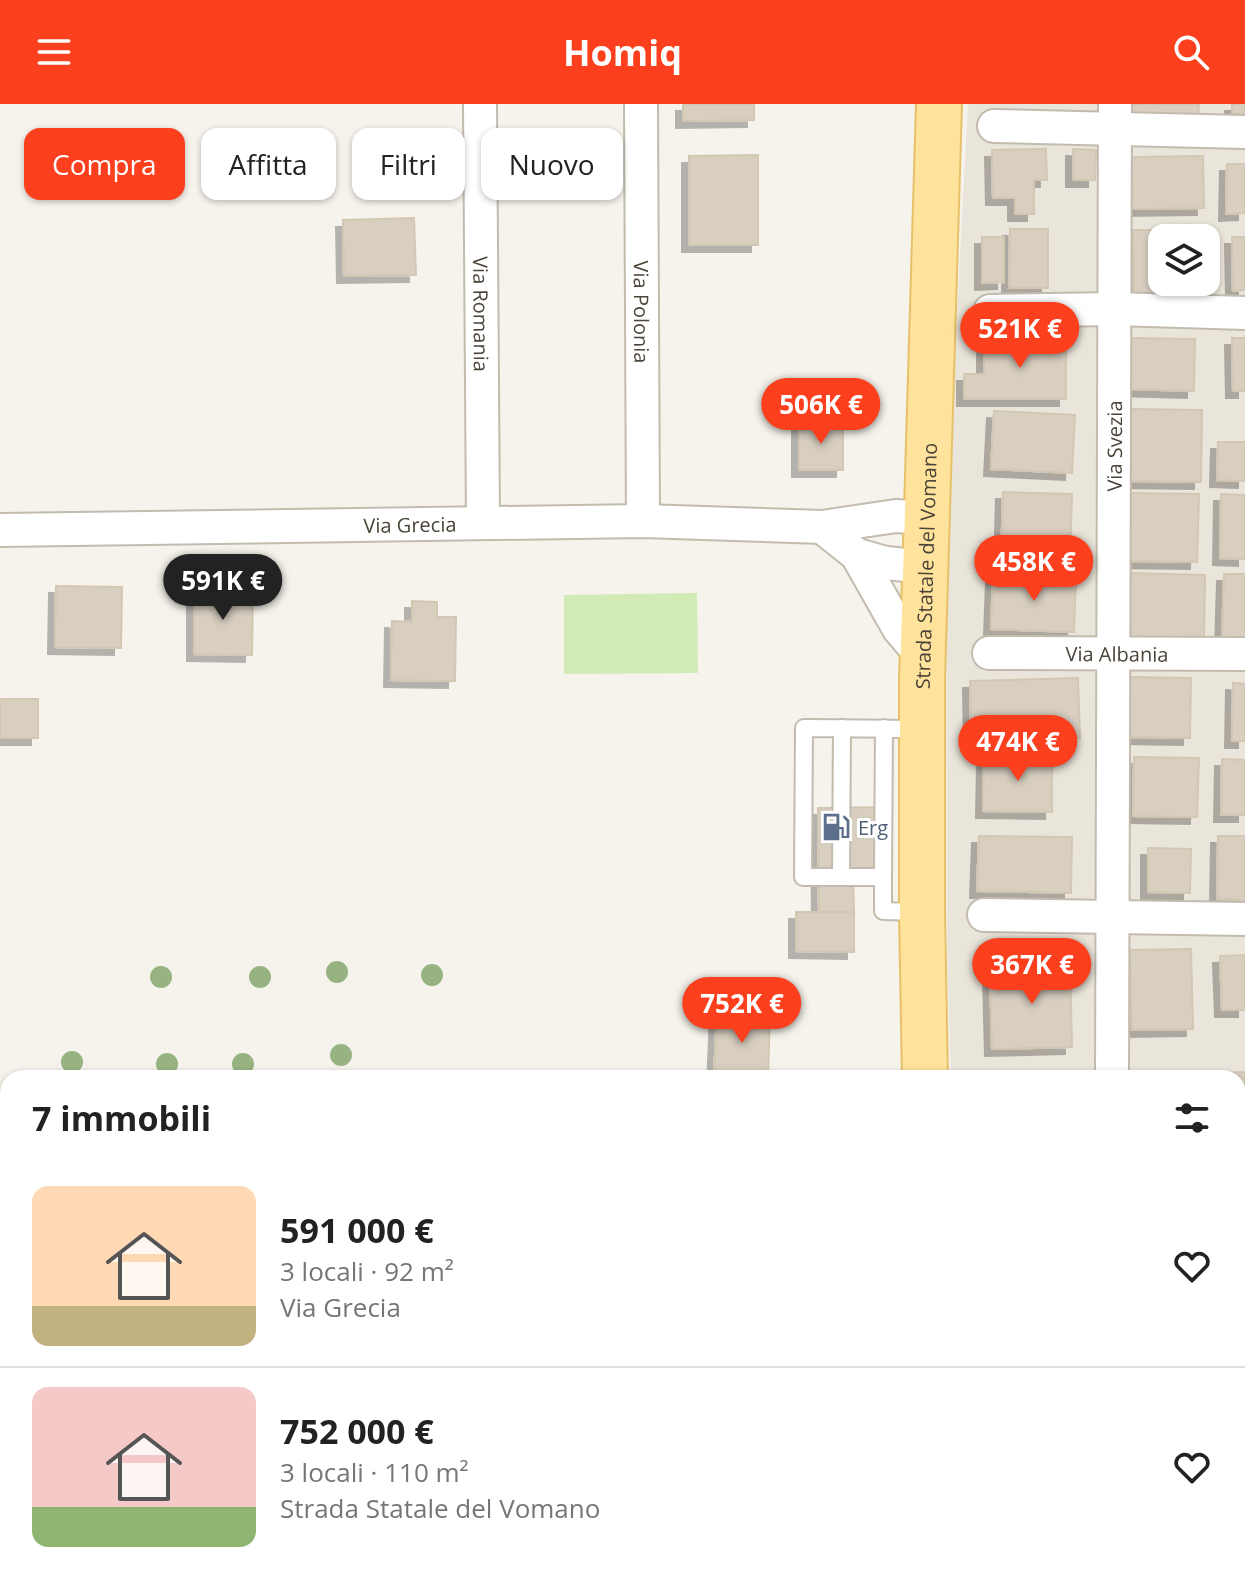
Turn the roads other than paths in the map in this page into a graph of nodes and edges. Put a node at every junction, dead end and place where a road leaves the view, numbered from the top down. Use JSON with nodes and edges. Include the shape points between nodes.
{"nodes":[{"id":1,"x":480,"y":104,"type":"edge"},
{"id":2,"x":641,"y":104,"type":"edge"},
{"id":3,"x":939,"y":104,"type":"edge"},
{"id":4,"x":1115,"y":116,"type":"edge"},
{"id":5,"x":994,"y":126,"type":"dead end"},
{"id":6,"x":1245,"y":132,"type":"edge"},
{"id":7,"x":1115,"y":309,"type":"junction"},
{"id":8,"x":990,"y":311,"type":"dead end"},
{"id":9,"x":1245,"y":313,"type":"edge"},
{"id":10,"x":926,"y":518,"type":"junction"},
{"id":11,"x":643,"y":521,"type":"junction"},
{"id":12,"x":483,"y":523,"type":"junction"},
{"id":13,"x":822,"y":527,"type":"junction"},
{"id":14,"x":0,"y":530,"type":"edge"},
{"id":15,"x":857,"y":555,"type":"junction"},
{"id":16,"x":925,"y":567,"type":"junction"},
{"id":17,"x":1113,"y":652,"type":"junction"},
{"id":18,"x":989,"y":653,"type":"dead end"},
{"id":19,"x":1245,"y":654,"type":"edge"},
{"id":20,"x":923,"y":657,"type":"junction"},
{"id":21,"x":842,"y":728,"type":"junction"},
{"id":22,"x":903,"y":729,"type":"junction"},
{"id":23,"x":841,"y":877,"type":"junction"},
{"id":24,"x":883,"y":877,"type":"junction"},
{"id":25,"x":922,"y":912,"type":"junction"},
{"id":26,"x":984,"y":915,"type":"dead end"},
{"id":27,"x":1112,"y":918,"type":"junction"},
{"id":28,"x":1245,"y":919,"type":"edge"},
{"id":29,"x":925,"y":1070,"type":"edge"},
{"id":30,"x":1112,"y":1070,"type":"edge"}],
"edges":[{"from":1,"to":12,"type":"street","name":"Via Romania"},
{"from":2,"to":11,"type":"street","name":"Via Polonia"},
{"from":3,"to":10,"type":"main road","name":"Strada Statale del Vomano"},
{"from":4,"to":5,"type":"street"},
{"from":4,"to":6,"type":"street"},
{"from":4,"to":7,"type":"street","name":"Via Svezia"},
{"from":7,"to":8,"type":"street"},
{"from":7,"to":9,"type":"street"},
{"from":7,"to":17,"type":"street","name":"Via Svezia"},
{"from":10,"to":13,"type":"street","name":"Via Grecia","via":[[896,516]]},
{"from":10,"to":16,"type":"main road","name":"Strada Statale del Vomano"},
{"from":11,"to":12,"type":"street","name":"Via Grecia"},
{"from":11,"to":13,"type":"street","name":"Via Grecia"},
{"from":12,"to":14,"type":"street","name":"Via Grecia"},
{"from":13,"to":15,"type":"street"},
{"from":15,"to":16,"type":"street"},
{"from":15,"to":20,"type":"street","via":[[899,629]]},
{"from":16,"to":20,"type":"main road","name":"Strada Statale del Vomano"},
{"from":17,"to":18,"type":"street","name":"Via Albania"},
{"from":17,"to":19,"type":"street","name":"Via Albania"},
{"from":17,"to":27,"type":"street","name":"Via Svezia"},
{"from":20,"to":22,"type":"main road","name":"Strada Statale del Vomano"},
{"from":21,"to":22,"type":"lane"},
{"from":21,"to":23,"type":"lane"},
{"from":21,"to":23,"type":"lane","via":[[804,728],[803,877]]},
{"from":22,"to":24,"type":"lane"},
{"from":22,"to":25,"type":"main road","name":"Strada Statale del Vomano"},
{"from":23,"to":24,"type":"lane"},
{"from":24,"to":25,"type":"lane","via":[[883,911]]},
{"from":25,"to":29,"type":"main road","name":"Strada Statale del Vomano"},
{"from":26,"to":27,"type":"street"},
{"from":27,"to":28,"type":"street"},
{"from":27,"to":30,"type":"street","name":"Via Svezia"}]}
